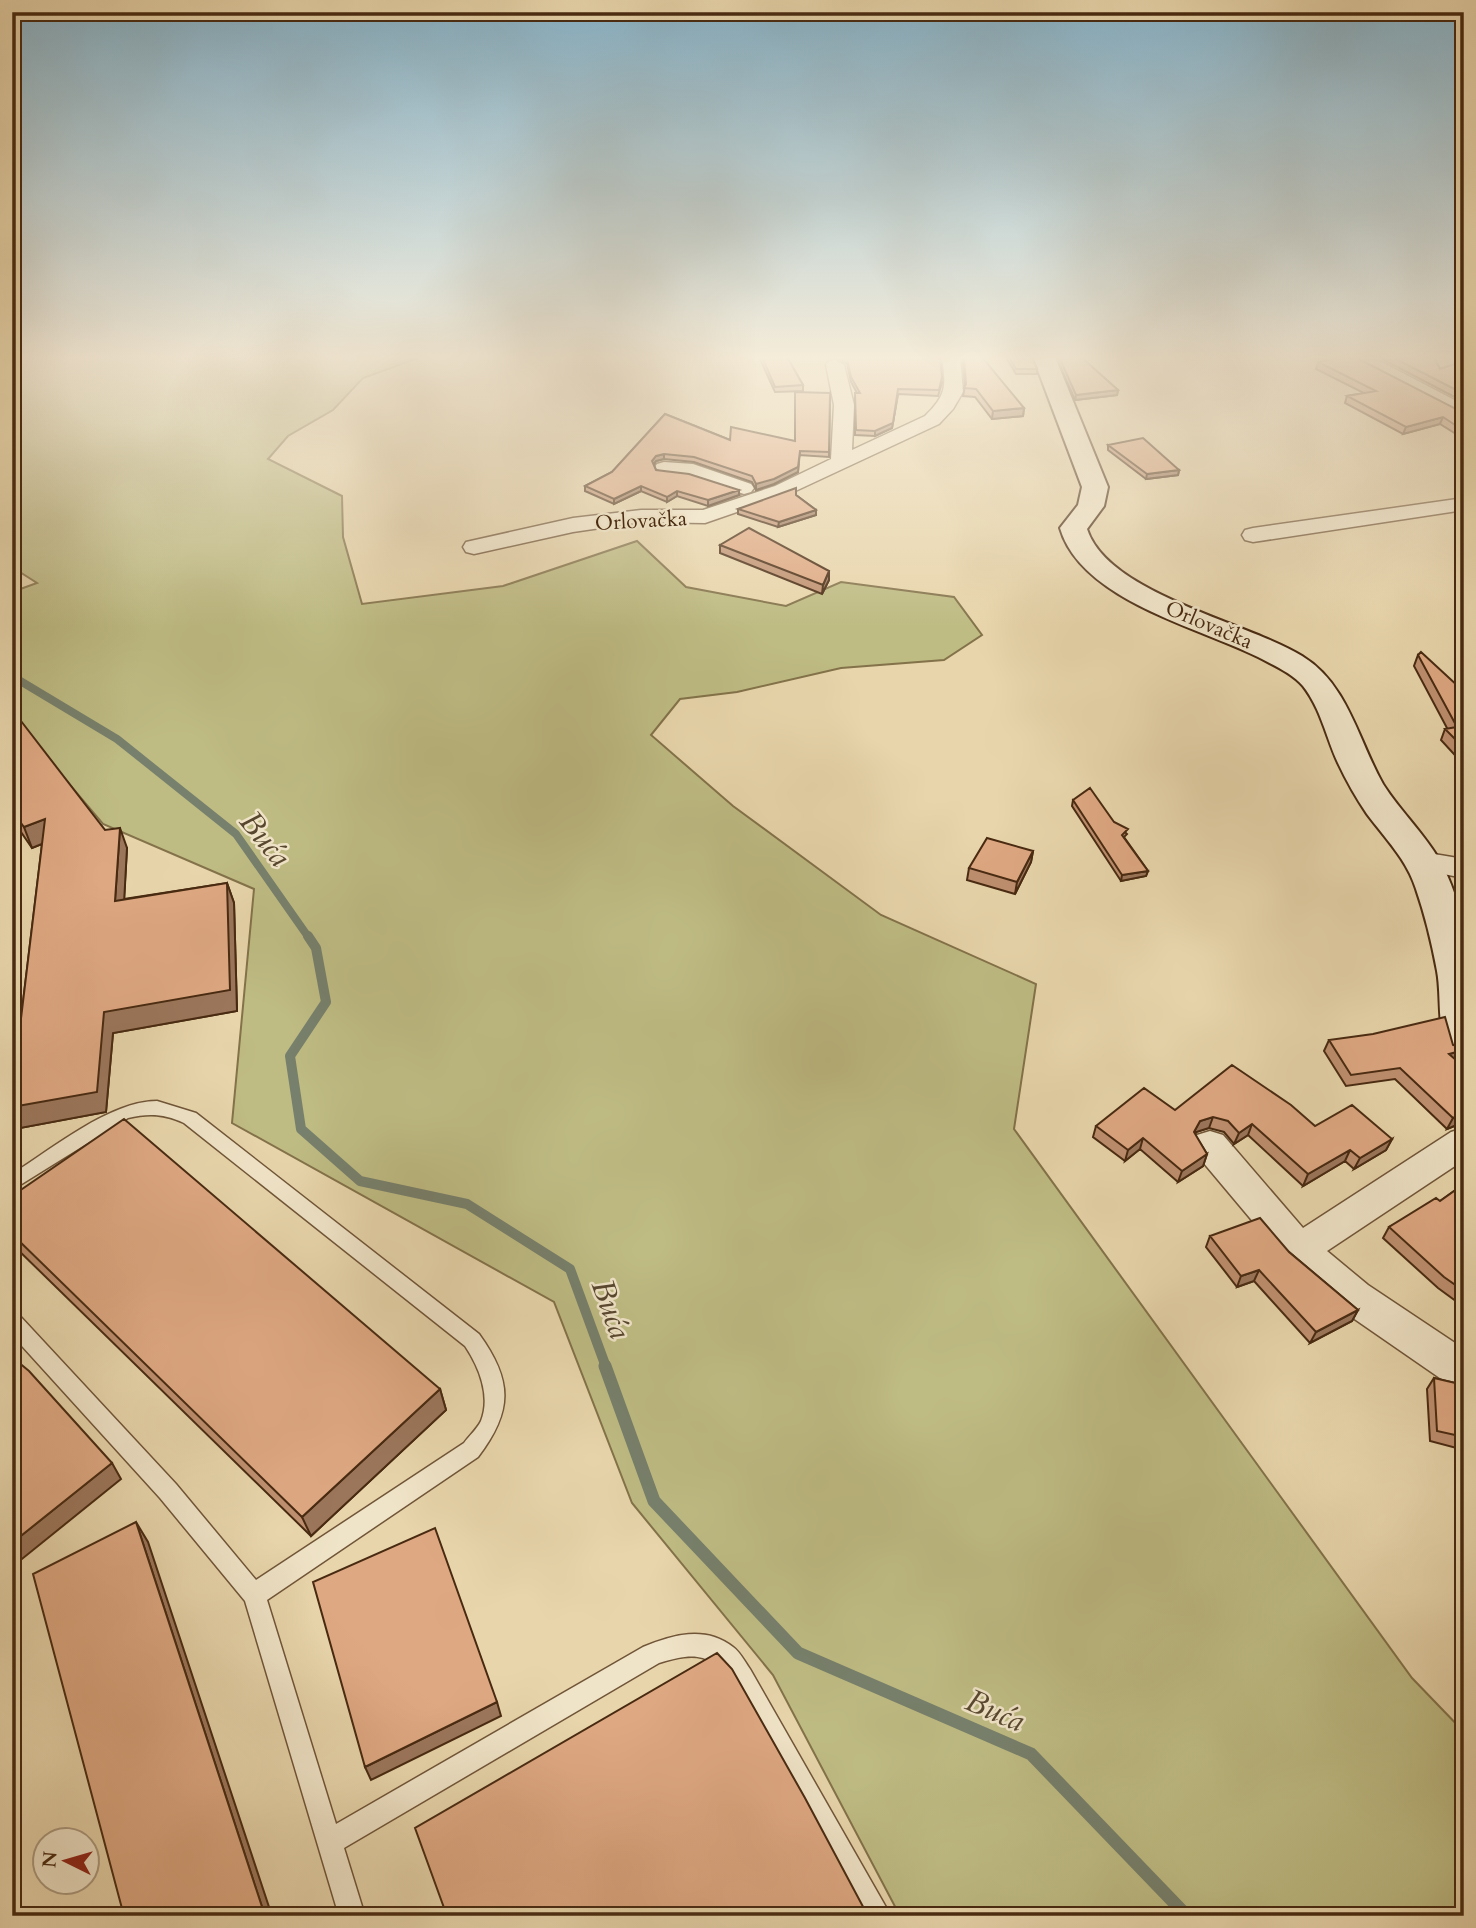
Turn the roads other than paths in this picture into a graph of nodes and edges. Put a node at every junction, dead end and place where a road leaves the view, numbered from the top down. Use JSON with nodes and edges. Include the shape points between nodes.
{"nodes":[{"id":1,"x":842,"y":447,"type":"edge"},
{"id":2,"x":874,"y":447,"type":"edge"},
{"id":3,"x":1079,"y":447,"type":"edge"},
{"id":4,"x":745,"y":461,"type":"edge"},
{"id":5,"x":841,"y":462,"type":"junction"},
{"id":6,"x":664,"y":468,"type":"edge"},
{"id":7,"x":745,"y":495,"type":"junction"},
{"id":8,"x":1464,"y":504,"type":"edge"},
{"id":9,"x":1253,"y":535,"type":"dead end"},
{"id":10,"x":474,"y":547,"type":"dead end"},
{"id":11,"x":1440,"y":872,"type":"edge"},
{"id":12,"x":1464,"y":1044,"type":"edge"},
{"id":13,"x":1464,"y":1142,"type":"edge"},
{"id":14,"x":1210,"y":1145,"type":"dead end"},
{"id":15,"x":12,"y":1183,"type":"edge"},
{"id":16,"x":1299,"y":1250,"type":"junction"},
{"id":17,"x":12,"y":1321,"type":"edge"},
{"id":18,"x":1464,"y":1373,"type":"edge"},
{"id":19,"x":254,"y":1595,"type":"junction"},
{"id":20,"x":328,"y":1843,"type":"junction"},
{"id":21,"x":352,"y":1916,"type":"edge"},
{"id":22,"x":878,"y":1916,"type":"edge"}],
"edges":[{"from":1,"to":5,"type":"street"},
{"from":2,"to":5,"type":"street","name":"Orlovačka"},
{"from":3,"to":11,"type":"street","name":"Orlovačka","via":[[1095,487],[1091,506],[1073,528],[1078,544],[1113,578],[1157,604],[1259,646],[1314,679],[1380,807]]},
{"from":4,"to":7,"type":"street"},
{"from":5,"to":7,"type":"street","name":"Orlovačka","via":[[782,490]]},
{"from":6,"to":7,"type":"street","via":[[693,470]]},
{"from":7,"to":10,"type":"street","name":"Orlovačka","via":[[705,517],[641,516],[573,525]]},
{"from":8,"to":9,"type":"street"},
{"from":11,"to":12,"type":"street"},
{"from":13,"to":16,"type":"street"},
{"from":14,"to":16,"type":"street"},
{"from":15,"to":19,"type":"lane","via":[[124,1113],[140,1108],[173,1110],[190,1118],[472,1340],[484,1356],[494,1403],[489,1427],[471,1450]]},
{"from":16,"to":18,"type":"street","via":[[1354,1297]]},
{"from":17,"to":19,"type":"lane","via":[[168,1491]]},
{"from":19,"to":20,"type":"lane"},
{"from":20,"to":21,"type":"lane"},
{"from":20,"to":22,"type":"lane","via":[[651,1656],[672,1645],[702,1646],[725,1656],[742,1677]]}]}
